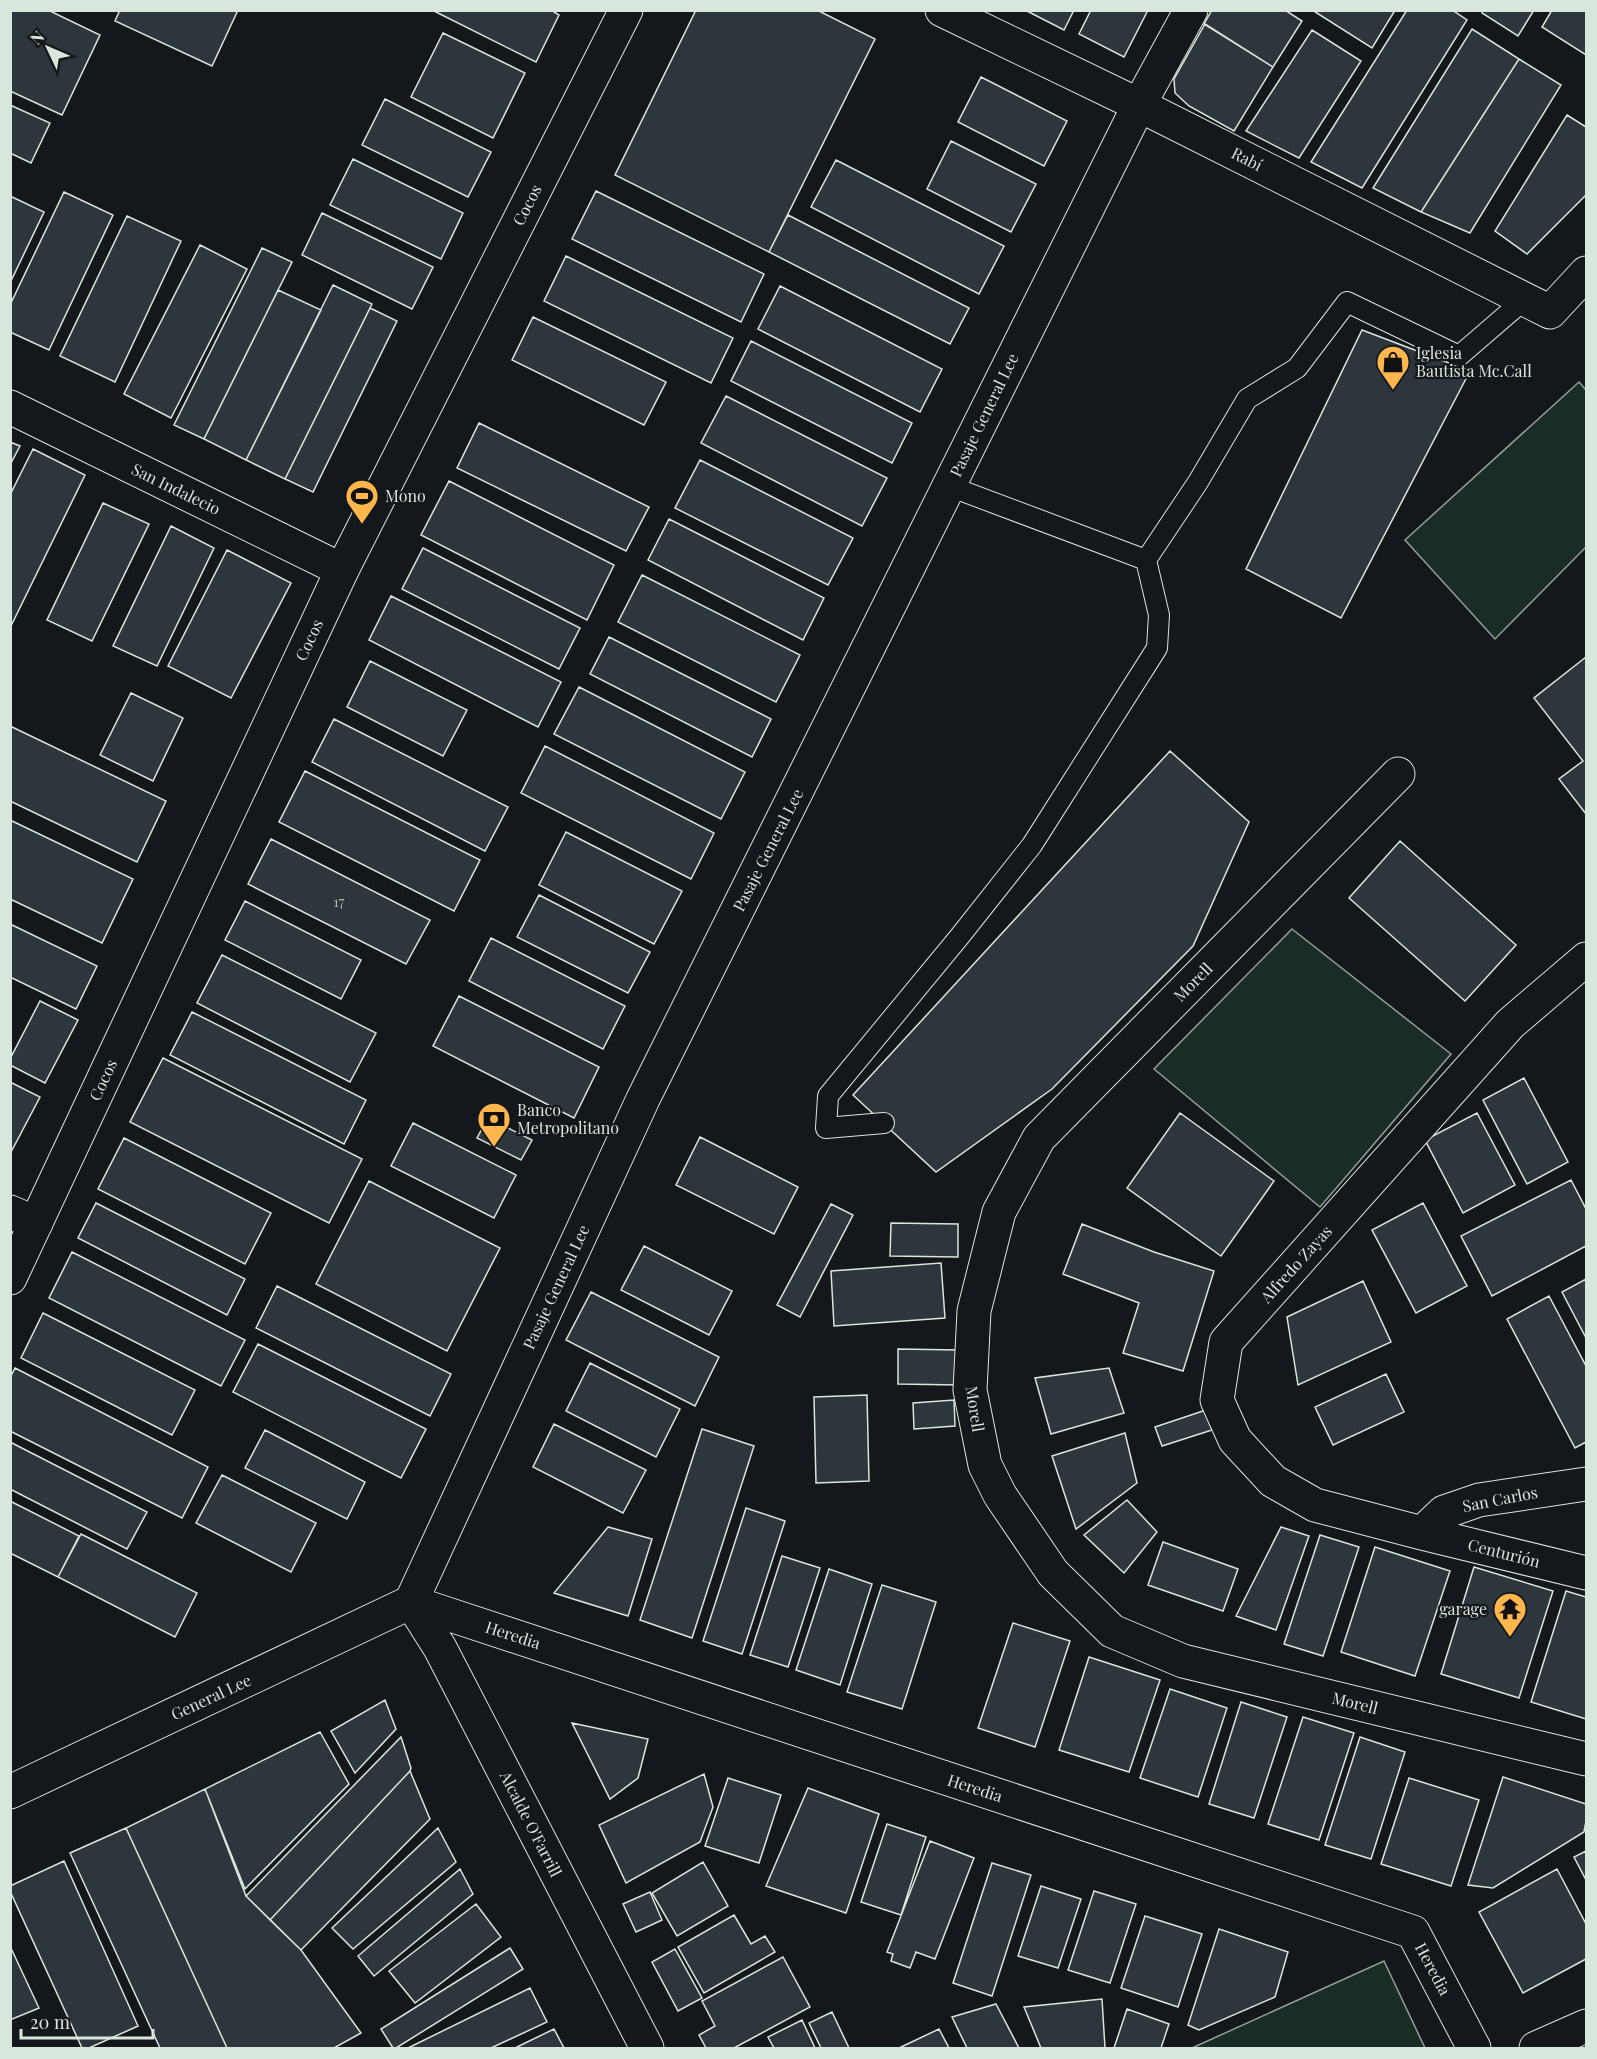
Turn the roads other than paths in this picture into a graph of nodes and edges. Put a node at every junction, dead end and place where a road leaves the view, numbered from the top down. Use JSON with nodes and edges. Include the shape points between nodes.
{"nodes":[{"id":1,"x":626,"y":10,"type":"edge"},
{"id":2,"x":942,"y":10,"type":"edge"},
{"id":3,"x":1191,"y":10,"type":"edge"},
{"id":4,"x":1138,"y":105,"type":"junction"},
{"id":5,"x":1587,"y":273,"type":"edge"},
{"id":6,"x":1538,"y":305,"type":"junction"},
{"id":7,"x":10,"y":407,"type":"edge"},
{"id":8,"x":949,"y":486,"type":"junction"},
{"id":9,"x":1146,"y":560,"type":"junction"},
{"id":10,"x":342,"y":570,"type":"junction"},
{"id":11,"x":1398,"y":774,"type":"dead end"},
{"id":12,"x":1587,"y":959,"type":"edge"},
{"id":13,"x":884,"y":1123,"type":"dead end"},
{"id":14,"x":23,"y":1217,"type":"edge"},
{"id":15,"x":10,"y":1278,"type":"edge"},
{"id":16,"x":1587,"y":1484,"type":"edge"},
{"id":17,"x":1422,"y":1533,"type":"junction"},
{"id":18,"x":1587,"y":1573,"type":"edge"},
{"id":19,"x":411,"y":1602,"type":"junction"},
{"id":20,"x":1587,"y":1759,"type":"edge"},
{"id":21,"x":10,"y":1792,"type":"edge"},
{"id":22,"x":1587,"y":2026,"type":"edge"},
{"id":23,"x":647,"y":2049,"type":"edge"},
{"id":24,"x":1474,"y":2049,"type":"edge"},
{"id":25,"x":1536,"y":2049,"type":"edge"}],
"edges":[{"from":1,"to":10,"type":"street","name":"Cocos"},
{"from":2,"to":4,"type":"street","name":"Rabí"},
{"from":3,"to":4,"type":"street"},
{"from":4,"to":6,"type":"street","name":"Rabí"},
{"from":4,"to":8,"type":"street","name":"Pasaje General Lee"},
{"from":5,"to":6,"type":"street"},
{"from":6,"to":9,"type":"lane","via":[[1459,356],[1347,302],[1297,368],[1247,399]]},
{"from":7,"to":10,"type":"street","name":"San Indalecio"},
{"from":8,"to":9,"type":"lane"},
{"from":8,"to":19,"type":"street","name":"Pasaje General Lee","via":[[643,1099]]},
{"from":9,"to":13,"type":"lane","via":[[1159,615],[1157,648],[1032,845],[828,1096],[826,1128]]},
{"from":10,"to":14,"type":"street","name":"Cocos"},
{"from":11,"to":20,"type":"street","name":"Morell","via":[[1039,1138],[999,1212],[974,1311],[970,1390],[985,1465],[1000,1495],[1053,1573],[1112,1631],[1183,1661]]},
{"from":12,"to":17,"type":"street","name":"Alfredo Zayas","via":[[1510,1024],[1226,1342],[1217,1400],[1235,1440],[1273,1481],[1315,1505]]},
{"from":14,"to":15,"type":"street","name":"Cocos"},
{"from":16,"to":17,"type":"street","name":"San Carlos","via":[[1479,1500],[1444,1512]]},
{"from":17,"to":18,"type":"street","name":"Centurión"},
{"from":19,"to":21,"type":"street","name":"General Lee"},
{"from":19,"to":23,"type":"street","name":"Alcalde O'Farrill","via":[[440,1648]]},
{"from":19,"to":24,"type":"street","name":"Heredia","via":[[1413,1932]]},
{"from":22,"to":25,"type":"street"}]}
